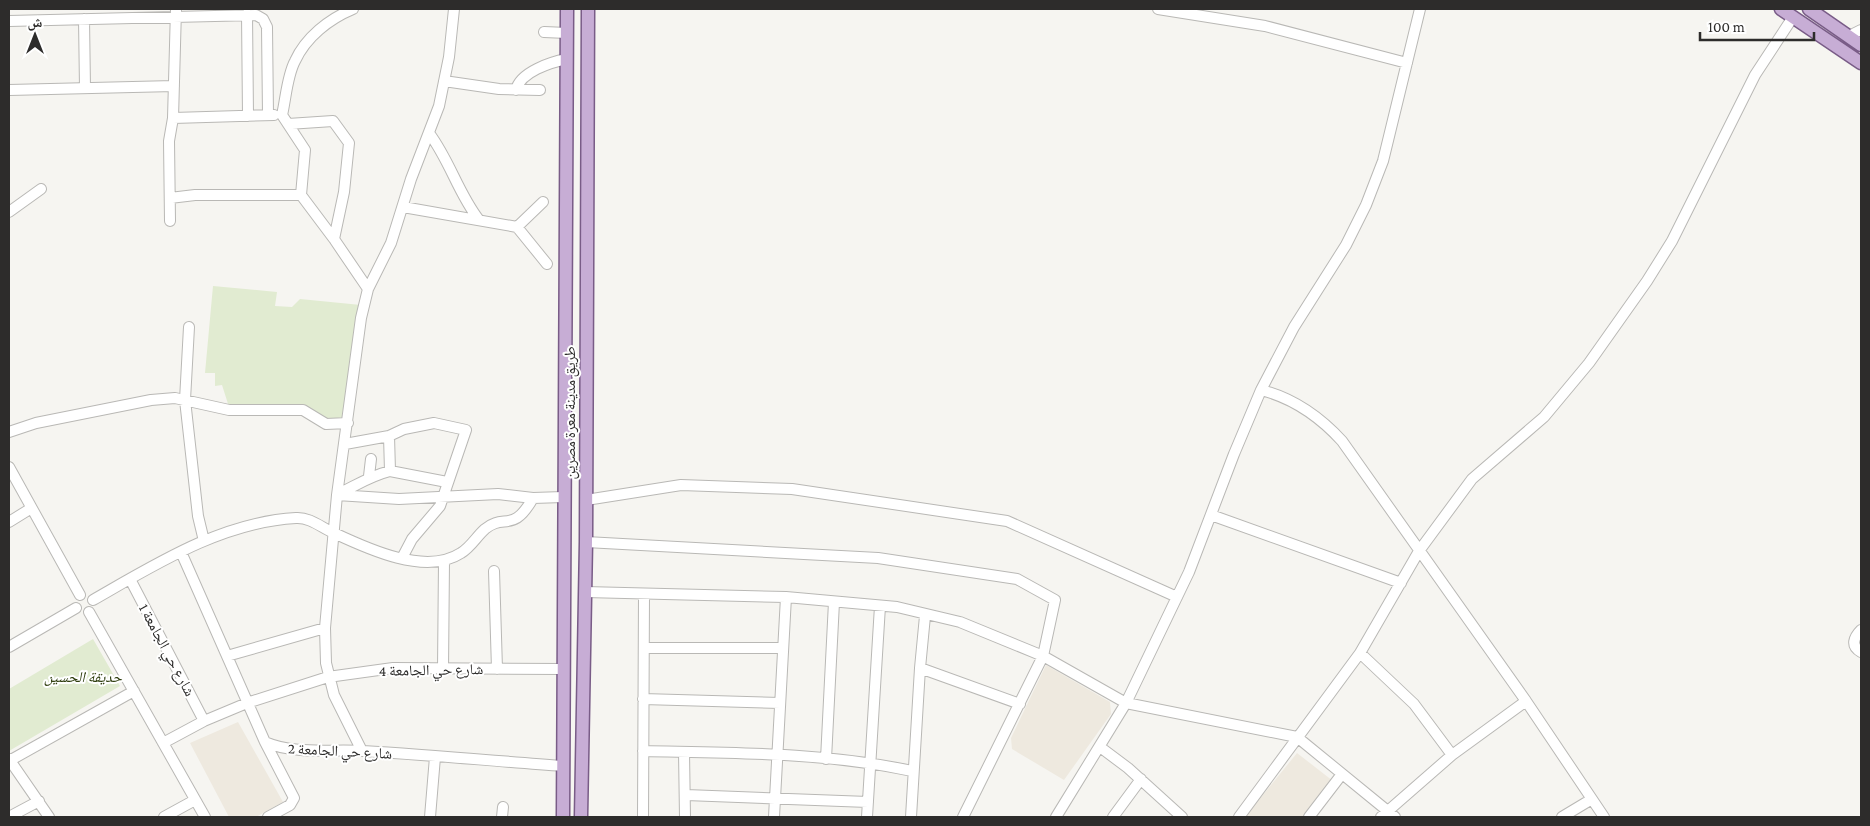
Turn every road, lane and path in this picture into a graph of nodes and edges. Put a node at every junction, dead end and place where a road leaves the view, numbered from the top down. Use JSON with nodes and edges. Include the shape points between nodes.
{"nodes":[{"id":1,"x":350,"y":9,"type":"edge"},
{"id":2,"x":452,"y":9,"type":"edge"},
{"id":3,"x":567,"y":9,"type":"edge"},
{"id":4,"x":588,"y":9,"type":"edge"},
{"id":5,"x":1158,"y":9,"type":"edge"},
{"id":6,"x":1420,"y":9,"type":"edge"},
{"id":7,"x":1781,"y":9,"type":"edge"},
{"id":8,"x":1813,"y":10,"type":"edge"},
{"id":9,"x":176,"y":12,"type":"edge"},
{"id":10,"x":247,"y":14,"type":"junction"},
{"id":11,"x":1792,"y":16,"type":"junction"},
{"id":12,"x":84,"y":19,"type":"junction"},
{"id":13,"x":9,"y":21,"type":"edge"},
{"id":14,"x":1861,"y":30,"type":"edge"},
{"id":15,"x":544,"y":32,"type":"dead end"},
{"id":16,"x":567,"y":33,"type":"junction"},
{"id":17,"x":1849,"y":36,"type":"junction"},
{"id":18,"x":1861,"y":45,"type":"edge"},
{"id":19,"x":567,"y":59,"type":"junction"},
{"id":20,"x":1407,"y":63,"type":"junction"},
{"id":21,"x":1861,"y":63,"type":"edge"},
{"id":22,"x":444,"y":81,"type":"junction"},
{"id":23,"x":174,"y":86,"type":"junction"},
{"id":24,"x":85,"y":88,"type":"junction"},
{"id":25,"x":9,"y":90,"type":"edge"},
{"id":26,"x":516,"y":90,"type":"junction"},
{"id":27,"x":540,"y":90,"type":"dead end"},
{"id":28,"x":268,"y":115,"type":"junction"},
{"id":29,"x":282,"y":115,"type":"junction"},
{"id":30,"x":248,"y":116,"type":"junction"},
{"id":31,"x":173,"y":118,"type":"junction"},
{"id":32,"x":288,"y":124,"type":"junction"},
{"id":33,"x":429,"y":133,"type":"junction"},
{"id":34,"x":42,"y":189,"type":"dead end"},
{"id":35,"x":301,"y":195,"type":"junction"},
{"id":36,"x":170,"y":198,"type":"junction"},
{"id":37,"x":543,"y":202,"type":"dead end"},
{"id":38,"x":402,"y":207,"type":"junction"},
{"id":39,"x":9,"y":212,"type":"edge"},
{"id":40,"x":479,"y":220,"type":"junction"},
{"id":41,"x":170,"y":222,"type":"dead end"},
{"id":42,"x":517,"y":227,"type":"junction"},
{"id":43,"x":334,"y":238,"type":"junction"},
{"id":44,"x":547,"y":264,"type":"dead end"},
{"id":45,"x":368,"y":288,"type":"junction"},
{"id":46,"x":189,"y":327,"type":"dead end"},
{"id":47,"x":1261,"y":390,"type":"junction"},
{"id":48,"x":185,"y":400,"type":"junction"},
{"id":49,"x":348,"y":423,"type":"junction"},
{"id":50,"x":9,"y":432,"type":"edge"},
{"id":51,"x":389,"y":436,"type":"junction"},
{"id":52,"x":345,"y":444,"type":"junction"},
{"id":53,"x":371,"y":459,"type":"dead end"},
{"id":54,"x":9,"y":467,"type":"edge"},
{"id":55,"x":390,"y":470,"type":"junction"},
{"id":56,"x":366,"y":479,"type":"junction"},
{"id":57,"x":447,"y":482,"type":"junction"},
{"id":58,"x":337,"y":495,"type":"junction"},
{"id":59,"x":370,"y":498,"type":"junction"},
{"id":60,"x":442,"y":498,"type":"junction"},
{"id":61,"x":533,"y":498,"type":"junction"},
{"id":62,"x":563,"y":499,"type":"junction"},
{"id":63,"x":586,"y":500,"type":"junction"},
{"id":64,"x":30,"y":509,"type":"junction"},
{"id":65,"x":1211,"y":515,"type":"junction"},
{"id":66,"x":9,"y":522,"type":"edge"},
{"id":67,"x":334,"y":533,"type":"junction"},
{"id":68,"x":204,"y":541,"type":"junction"},
{"id":69,"x":586,"y":542,"type":"junction"},
{"id":70,"x":1419,"y":551,"type":"junction"},
{"id":71,"x":181,"y":552,"type":"junction"},
{"id":72,"x":402,"y":558,"type":"junction"},
{"id":73,"x":444,"y":561,"type":"junction"},
{"id":74,"x":494,"y":571,"type":"dead end"},
{"id":75,"x":130,"y":579,"type":"junction"},
{"id":76,"x":1401,"y":583,"type":"junction"},
{"id":77,"x":585,"y":592,"type":"junction"},
{"id":78,"x":644,"y":594,"type":"junction"},
{"id":79,"x":80,"y":595,"type":"junction"},
{"id":80,"x":786,"y":597,"type":"junction"},
{"id":81,"x":1177,"y":597,"type":"junction"},
{"id":82,"x":93,"y":600,"type":"junction"},
{"id":83,"x":834,"y":602,"type":"junction"},
{"id":84,"x":880,"y":606,"type":"junction"},
{"id":85,"x":76,"y":608,"type":"junction"},
{"id":86,"x":89,"y":612,"type":"junction"},
{"id":87,"x":924,"y":616,"type":"junction"},
{"id":88,"x":325,"y":628,"type":"junction"},
{"id":89,"x":1861,"y":630,"type":"edge"},
{"id":90,"x":9,"y":647,"type":"edge"},
{"id":91,"x":644,"y":648,"type":"junction"},
{"id":92,"x":783,"y":648,"type":"junction"},
{"id":93,"x":1861,"y":652,"type":"edge"},
{"id":94,"x":1360,"y":653,"type":"junction"},
{"id":95,"x":227,"y":656,"type":"junction"},
{"id":96,"x":1043,"y":656,"type":"junction"},
{"id":97,"x":920,"y":668,"type":"junction"},
{"id":98,"x":443,"y":669,"type":"junction"},
{"id":99,"x":563,"y":669,"type":"junction"},
{"id":100,"x":497,"y":670,"type":"junction"},
{"id":101,"x":328,"y":677,"type":"junction"},
{"id":102,"x":134,"y":691,"type":"junction"},
{"id":103,"x":643,"y":699,"type":"junction"},
{"id":104,"x":1526,"y":701,"type":"junction"},
{"id":105,"x":247,"y":703,"type":"junction"},
{"id":106,"x":780,"y":703,"type":"junction"},
{"id":107,"x":1126,"y":703,"type":"junction"},
{"id":108,"x":1020,"y":704,"type":"junction"},
{"id":109,"x":204,"y":720,"type":"junction"},
{"id":110,"x":1296,"y":737,"type":"junction"},
{"id":111,"x":265,"y":742,"type":"junction"},
{"id":112,"x":163,"y":743,"type":"junction"},
{"id":113,"x":1100,"y":747,"type":"junction"},
{"id":114,"x":362,"y":751,"type":"junction"},
{"id":115,"x":643,"y":751,"type":"junction"},
{"id":116,"x":684,"y":752,"type":"junction"},
{"id":117,"x":778,"y":755,"type":"junction"},
{"id":118,"x":1452,"y":755,"type":"junction"},
{"id":119,"x":435,"y":757,"type":"junction"},
{"id":120,"x":826,"y":759,"type":"junction"},
{"id":121,"x":9,"y":760,"type":"edge"},
{"id":122,"x":870,"y":762,"type":"junction"},
{"id":123,"x":563,"y":766,"type":"junction"},
{"id":124,"x":912,"y":771,"type":"junction"},
{"id":125,"x":1342,"y":774,"type":"junction"},
{"id":126,"x":1141,"y":780,"type":"junction"},
{"id":127,"x":686,"y":795,"type":"junction"},
{"id":128,"x":775,"y":797,"type":"junction"},
{"id":129,"x":1592,"y":799,"type":"junction"},
{"id":130,"x":195,"y":800,"type":"junction"},
{"id":131,"x":39,"y":801,"type":"junction"},
{"id":132,"x":868,"y":802,"type":"junction"},
{"id":133,"x":1176,"y":815,"type":"edge"},
{"id":134,"x":1388,"y":815,"type":"edge"},
{"id":135,"x":9,"y":817,"type":"edge"},
{"id":136,"x":49,"y":817,"type":"edge"},
{"id":137,"x":164,"y":817,"type":"edge"},
{"id":138,"x":205,"y":817,"type":"edge"},
{"id":139,"x":268,"y":817,"type":"edge"},
{"id":140,"x":430,"y":817,"type":"edge"},
{"id":141,"x":563,"y":817,"type":"edge"},
{"id":142,"x":581,"y":817,"type":"edge"},
{"id":143,"x":642,"y":817,"type":"edge"},
{"id":144,"x":685,"y":817,"type":"edge"},
{"id":145,"x":774,"y":817,"type":"edge"},
{"id":146,"x":867,"y":817,"type":"edge"},
{"id":147,"x":911,"y":817,"type":"edge"},
{"id":148,"x":963,"y":817,"type":"edge"},
{"id":149,"x":1056,"y":817,"type":"edge"},
{"id":150,"x":1113,"y":817,"type":"edge"},
{"id":151,"x":1240,"y":817,"type":"edge"},
{"id":152,"x":1309,"y":817,"type":"edge"},
{"id":153,"x":1562,"y":817,"type":"edge"},
{"id":154,"x":1604,"y":817,"type":"edge"}],
"edges":[{"from":1,"to":29,"type":"street","via":[[312,35],[294,61]]},
{"from":2,"to":22,"type":"street"},
{"from":3,"to":16,"type":"main road","name":"طريق مدينة معرة مصرين"},
{"from":4,"to":63,"type":"main road","name":"طريق مدينة معرة مصرين"},
{"from":5,"to":20,"type":"street","via":[[1265,26]]},
{"from":6,"to":20,"type":"street"},
{"from":7,"to":11,"type":"main road"},
{"from":8,"to":17,"type":"main road"},
{"from":9,"to":10,"type":"street"},
{"from":9,"to":12,"type":"street"},
{"from":9,"to":23,"type":"street"},
{"from":10,"to":28,"type":"street","via":[[260,16],[266,24]]},
{"from":10,"to":30,"type":"street"},
{"from":11,"to":21,"type":"main road"},
{"from":11,"to":70,"type":"street","via":[[1755,75],[1672,241],[1647,281],[1544,417],[1472,479]]},
{"from":12,"to":13,"type":"street"},
{"from":12,"to":24,"type":"street"},
{"from":14,"to":17,"type":"street"},
{"from":15,"to":16,"type":"street"},
{"from":16,"to":19,"type":"main road","name":"طريق مدينة معرة مصرين"},
{"from":17,"to":18,"type":"main road"},
{"from":19,"to":26,"type":"street","via":[[542,65],[519,83]]},
{"from":19,"to":62,"type":"main road","name":"طريق مدينة معرة مصرين"},
{"from":20,"to":47,"type":"street","via":[[1383,161],[1366,205]]},
{"from":22,"to":26,"type":"street"},
{"from":22,"to":33,"type":"street"},
{"from":23,"to":24,"type":"street"},
{"from":23,"to":31,"type":"street"},
{"from":24,"to":25,"type":"street"},
{"from":26,"to":27,"type":"street"},
{"from":28,"to":29,"type":"street"},
{"from":28,"to":30,"type":"street"},
{"from":29,"to":32,"type":"street"},
{"from":30,"to":31,"type":"street"},
{"from":31,"to":36,"type":"street"},
{"from":32,"to":35,"type":"street","via":[[305,150]]},
{"from":32,"to":43,"type":"street","via":[[333,122],[349,143],[344,192]]},
{"from":33,"to":38,"type":"street"},
{"from":33,"to":40,"type":"street","via":[[451,167],[465,201]]},
{"from":34,"to":39,"type":"street"},
{"from":35,"to":36,"type":"street"},
{"from":35,"to":43,"type":"street"},
{"from":36,"to":41,"type":"street"},
{"from":37,"to":42,"type":"street"},
{"from":38,"to":40,"type":"street"},
{"from":38,"to":45,"type":"street","via":[[391,243]]},
{"from":40,"to":42,"type":"street"},
{"from":42,"to":44,"type":"street"},
{"from":43,"to":45,"type":"street"},
{"from":45,"to":49,"type":"street","via":[[361,318]]},
{"from":46,"to":48,"type":"street"},
{"from":47,"to":65,"type":"street"},
{"from":47,"to":70,"type":"street","via":[[1304,409],[1333,432]]},
{"from":48,"to":49,"type":"street","via":[[229,410],[303,410],[326,424]]},
{"from":48,"to":50,"type":"street","via":[[152,400],[36,423]]},
{"from":48,"to":68,"type":"street","via":[[198,516]]},
{"from":49,"to":52,"type":"street"},
{"from":51,"to":52,"type":"street"},
{"from":51,"to":55,"type":"street"},
{"from":51,"to":57,"type":"street","via":[[404,429],[434,423],[466,430]]},
{"from":52,"to":58,"type":"street"},
{"from":53,"to":56,"type":"street"},
{"from":54,"to":64,"type":"street"},
{"from":55,"to":56,"type":"street"},
{"from":55,"to":57,"type":"street"},
{"from":56,"to":58,"type":"street"},
{"from":56,"to":59,"type":"street"},
{"from":57,"to":60,"type":"street"},
{"from":58,"to":59,"type":"street"},
{"from":58,"to":67,"type":"street"},
{"from":59,"to":60,"type":"street"},
{"from":60,"to":61,"type":"street","via":[[504,494]]},
{"from":60,"to":72,"type":"street"},
{"from":61,"to":62,"type":"street"},
{"from":61,"to":73,"type":"street","via":[[520,517],[489,526],[466,550]]},
{"from":62,"to":63,"type":"main road"},
{"from":62,"to":99,"type":"main road","name":"طريق مدينة معرة مصرين"},
{"from":63,"to":69,"type":"main road","name":"طريق مدينة معرة مصرين"},
{"from":63,"to":81,"type":"street","via":[[681,485],[792,489],[1007,521]]},
{"from":64,"to":66,"type":"street"},
{"from":64,"to":79,"type":"street"},
{"from":65,"to":76,"type":"street"},
{"from":65,"to":81,"type":"street"},
{"from":67,"to":68,"type":"street","via":[[298,518],[237,528]]},
{"from":67,"to":72,"type":"street"},
{"from":67,"to":88,"type":"street"},
{"from":68,"to":71,"type":"street"},
{"from":69,"to":77,"type":"main road","name":"طريق مدينة معرة مصرين"},
{"from":69,"to":96,"type":"street","via":[[878,558],[1017,579],[1055,600]]},
{"from":70,"to":76,"type":"street"},
{"from":70,"to":104,"type":"street"},
{"from":71,"to":75,"type":"street"},
{"from":71,"to":95,"type":"street"},
{"from":72,"to":73,"type":"street"},
{"from":73,"to":98,"type":"street"},
{"from":74,"to":100,"type":"street"},
{"from":75,"to":82,"type":"street"},
{"from":75,"to":109,"type":"street","name":"شارع حي الجامعة 1"},
{"from":76,"to":94,"type":"street"},
{"from":77,"to":78,"type":"street"},
{"from":77,"to":142,"type":"main road","name":"طريق مدينة معرة مصرين"},
{"from":78,"to":80,"type":"street"},
{"from":78,"to":91,"type":"street"},
{"from":79,"to":82,"type":"street","via":[[88,595]]},
{"from":79,"to":85,"type":"street","via":[[75,601]]},
{"from":80,"to":83,"type":"street"},
{"from":80,"to":92,"type":"street"},
{"from":81,"to":107,"type":"street"},
{"from":82,"to":86,"type":"street"},
{"from":83,"to":84,"type":"street"},
{"from":83,"to":120,"type":"street"},
{"from":84,"to":87,"type":"street"},
{"from":84,"to":122,"type":"street"},
{"from":85,"to":86,"type":"street"},
{"from":85,"to":90,"type":"street"},
{"from":86,"to":102,"type":"street"},
{"from":87,"to":96,"type":"street","via":[[960,622]]},
{"from":87,"to":97,"type":"street"},
{"from":88,"to":95,"type":"street"},
{"from":88,"to":101,"type":"street"},
{"from":89,"to":93,"type":"street","via":[[1854,642]]},
{"from":91,"to":92,"type":"street"},
{"from":91,"to":103,"type":"street"},
{"from":92,"to":106,"type":"street"},
{"from":94,"to":110,"type":"street"},
{"from":94,"to":118,"type":"street","via":[[1414,704]]},
{"from":95,"to":105,"type":"street"},
{"from":96,"to":107,"type":"street"},
{"from":96,"to":108,"type":"street"},
{"from":97,"to":108,"type":"street"},
{"from":97,"to":124,"type":"street"},
{"from":98,"to":100,"type":"street","name":"شارع حي الجامعة 4"},
{"from":98,"to":101,"type":"street","name":"شارع حي الجامعة 4","via":[[393,668]]},
{"from":99,"to":100,"type":"street","name":"شارع حي الجامعة 4"},
{"from":99,"to":123,"type":"main road","name":"طريق مدينة معرة مصرين"},
{"from":101,"to":105,"type":"street","name":"شارع حي الجامعة 4"},
{"from":101,"to":114,"type":"street"},
{"from":102,"to":112,"type":"street"},
{"from":102,"to":121,"type":"street"},
{"from":103,"to":106,"type":"street"},
{"from":103,"to":115,"type":"street"},
{"from":104,"to":118,"type":"street"},
{"from":104,"to":129,"type":"street"},
{"from":105,"to":109,"type":"street","name":"شارع حي الجامعة 4"},
{"from":105,"to":111,"type":"street"},
{"from":106,"to":117,"type":"street"},
{"from":107,"to":110,"type":"street"},
{"from":107,"to":113,"type":"street"},
{"from":108,"to":148,"type":"street"},
{"from":109,"to":112,"type":"street","name":"شارع حي الجامعة 4"},
{"from":110,"to":125,"type":"street"},
{"from":110,"to":151,"type":"street"},
{"from":111,"to":114,"type":"street","name":"شارع حي الجامعة 2","via":[[278,748]]},
{"from":111,"to":139,"type":"street","via":[[294,798],[290,805]]},
{"from":112,"to":130,"type":"street"},
{"from":113,"to":126,"type":"street"},
{"from":113,"to":149,"type":"street"},
{"from":114,"to":119,"type":"street","name":"شارع حي الجامعة 2"},
{"from":115,"to":116,"type":"street"},
{"from":115,"to":143,"type":"street"},
{"from":116,"to":117,"type":"street"},
{"from":116,"to":127,"type":"street"},
{"from":117,"to":120,"type":"street"},
{"from":117,"to":128,"type":"street"},
{"from":118,"to":134,"type":"street"},
{"from":119,"to":123,"type":"street","name":"شارع حي الجامعة 2"},
{"from":119,"to":140,"type":"street"},
{"from":120,"to":122,"type":"street"},
{"from":121,"to":131,"type":"street"},
{"from":122,"to":124,"type":"street"},
{"from":122,"to":132,"type":"street"},
{"from":123,"to":141,"type":"main road","name":"طريق مدينة معرة مصرين"},
{"from":124,"to":147,"type":"street"},
{"from":125,"to":134,"type":"street"},
{"from":125,"to":152,"type":"street"},
{"from":126,"to":133,"type":"street"},
{"from":126,"to":150,"type":"street"},
{"from":127,"to":128,"type":"street"},
{"from":127,"to":144,"type":"street"},
{"from":128,"to":132,"type":"street"},
{"from":128,"to":145,"type":"street"},
{"from":129,"to":153,"type":"street"},
{"from":129,"to":154,"type":"street"},
{"from":130,"to":137,"type":"street"},
{"from":130,"to":138,"type":"street"},
{"from":131,"to":135,"type":"street"},
{"from":131,"to":136,"type":"street"},
{"from":132,"to":146,"type":"street"}]}
